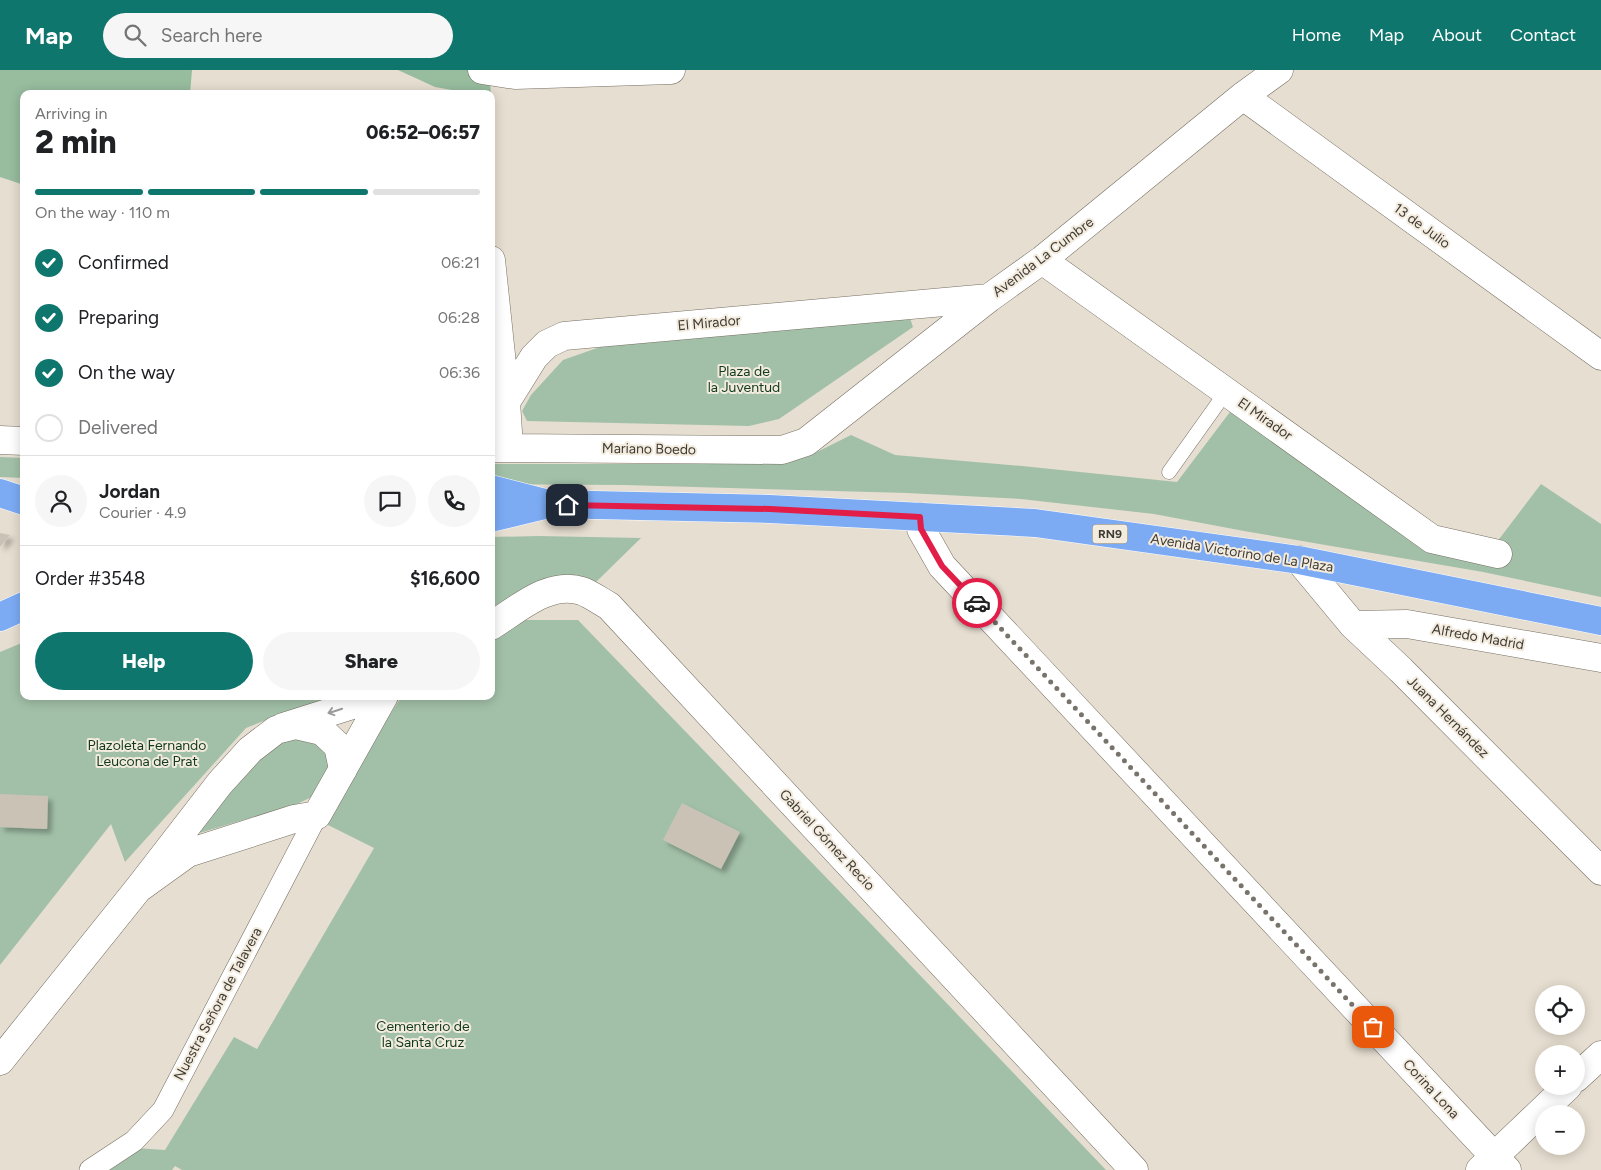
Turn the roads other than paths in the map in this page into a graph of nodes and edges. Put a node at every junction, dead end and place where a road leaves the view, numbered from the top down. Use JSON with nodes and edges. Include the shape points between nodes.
{"nodes":[{"id":1,"x":482,"y":70,"type":"edge"},
{"id":2,"x":671,"y":70,"type":"edge"},
{"id":3,"x":1279,"y":70,"type":"edge"},
{"id":4,"x":1243,"y":96,"type":"junction"},
{"id":5,"x":1042,"y":260,"type":"junction"},
{"id":6,"x":495,"y":298,"type":"edge"},
{"id":7,"x":989,"y":298,"type":"junction"},
{"id":8,"x":1601,"y":356,"type":"edge"},
{"id":9,"x":1226,"y":392,"type":"junction"},
{"id":10,"x":506,"y":402,"type":"junction"},
{"id":11,"x":806,"y":442,"type":"joint"},
{"id":12,"x":500,"y":447,"type":"edge"},
{"id":13,"x":1169,"y":472,"type":"dead end"},
{"id":14,"x":20,"y":489,"type":"edge"},
{"id":15,"x":495,"y":490,"type":"edge"},
{"id":16,"x":0,"y":491,"type":"edge"},
{"id":17,"x":20,"y":499,"type":"edge"},
{"id":18,"x":549,"y":504,"type":"junction"},
{"id":19,"x":495,"y":517,"type":"edge"},
{"id":20,"x":920,"y":517,"type":"junction"},
{"id":21,"x":1498,"y":554,"type":"dead end"},
{"id":22,"x":1299,"y":560,"type":"junction"},
{"id":23,"x":20,"y":608,"type":"edge"},
{"id":24,"x":0,"y":617,"type":"edge"},
{"id":25,"x":1601,"y":621,"type":"edge"},
{"id":26,"x":495,"y":623,"type":"edge"},
{"id":27,"x":1354,"y":625,"type":"junction"},
{"id":28,"x":1601,"y":658,"type":"edge"},
{"id":29,"x":370,"y":700,"type":"edge"},
{"id":30,"x":381,"y":700,"type":"edge"},
{"id":31,"x":276,"y":730,"type":"junction"},
{"id":32,"x":343,"y":769,"type":"junction"},
{"id":33,"x":316,"y":815,"type":"junction"},
{"id":34,"x":1601,"y":871,"type":"edge"},
{"id":35,"x":138,"y":889,"type":"junction"},
{"id":36,"x":1601,"y":1055,"type":"edge"},
{"id":37,"x":0,"y":1061,"type":"edge"},
{"id":38,"x":1585,"y":1070,"type":"edge"},
{"id":39,"x":1560,"y":1095,"type":"edge"},
{"id":40,"x":1494,"y":1166,"type":"edge"},
{"id":41,"x":90,"y":1170,"type":"edge"},
{"id":42,"x":1134,"y":1170,"type":"edge"}],
"edges":[{"from":1,"to":2,"type":"street","via":[[515,75]]},
{"from":3,"to":4,"type":"street","name":"Avenida La Cumbre"},
{"from":4,"to":5,"type":"street","name":"Avenida La Cumbre"},
{"from":4,"to":8,"type":"street","name":"13 de Julio"},
{"from":5,"to":7,"type":"street","name":"Avenida La Cumbre"},
{"from":5,"to":9,"type":"street","name":"El Mirador"},
{"from":6,"to":10,"type":"street"},
{"from":7,"to":10,"type":"street","name":"El Mirador","via":[[564,336],[547,344],[534,357]]},
{"from":7,"to":11,"type":"street","name":"Avenida La Cumbre"},
{"from":9,"to":13,"type":"lane"},
{"from":9,"to":21,"type":"street","name":"El Mirador","via":[[1432,539]]},
{"from":10,"to":12,"type":"street"},
{"from":11,"to":12,"type":"street","name":"Mariano Boedo","via":[[782,450]]},
{"from":14,"to":16,"type":"highway"},
{"from":15,"to":18,"type":"highway","name":"Avenida Victorino de La Plaza","number":"RN9"},
{"from":16,"to":17,"type":"highway"},
{"from":18,"to":19,"type":"highway","name":"Avenida Victorino de La Plaza","number":"RN9"},
{"from":18,"to":20,"type":"highway","name":"Avenida Victorino de La Plaza","number":"RN9","via":[[770,509]]},
{"from":20,"to":22,"type":"highway","name":"Avenida Victorino de La Plaza","number":"RN9","via":[[1035,523]]},
{"from":20,"to":40,"type":"street","name":"Corina Lona","via":[[921,529],[942,566]]},
{"from":22,"to":25,"type":"highway","name":"Avenida Victorino de La Plaza","number":"RN9"},
{"from":22,"to":27,"type":"street","name":"Juana Hernández"},
{"from":23,"to":24,"type":"highway"},
{"from":26,"to":42,"type":"street","name":"Gabriel Gómez Recio","via":[[540,595],[563,589],[580,591],[609,606]]},
{"from":27,"to":28,"type":"street","name":"Alfredo Madrid","via":[[1407,624]]},
{"from":27,"to":34,"type":"street","name":"Juana Hernández"},
{"from":29,"to":31,"type":"street","one_way":true},
{"from":30,"to":32,"type":"street"},
{"from":31,"to":32,"type":"street","via":[[296,725],[322,731],[338,746]]},
{"from":31,"to":35,"type":"street","via":[[250,750],[220,783]]},
{"from":32,"to":33,"type":"street","name":"Nuestra Señora de Talavera"},
{"from":33,"to":35,"type":"street","via":[[188,853]]},
{"from":33,"to":41,"type":"street","name":"Nuestra Señora de Talavera","via":[[163,1110],[134,1141]]},
{"from":35,"to":37,"type":"street"},
{"from":36,"to":38,"type":"street"},
{"from":39,"to":40,"type":"street"}]}
